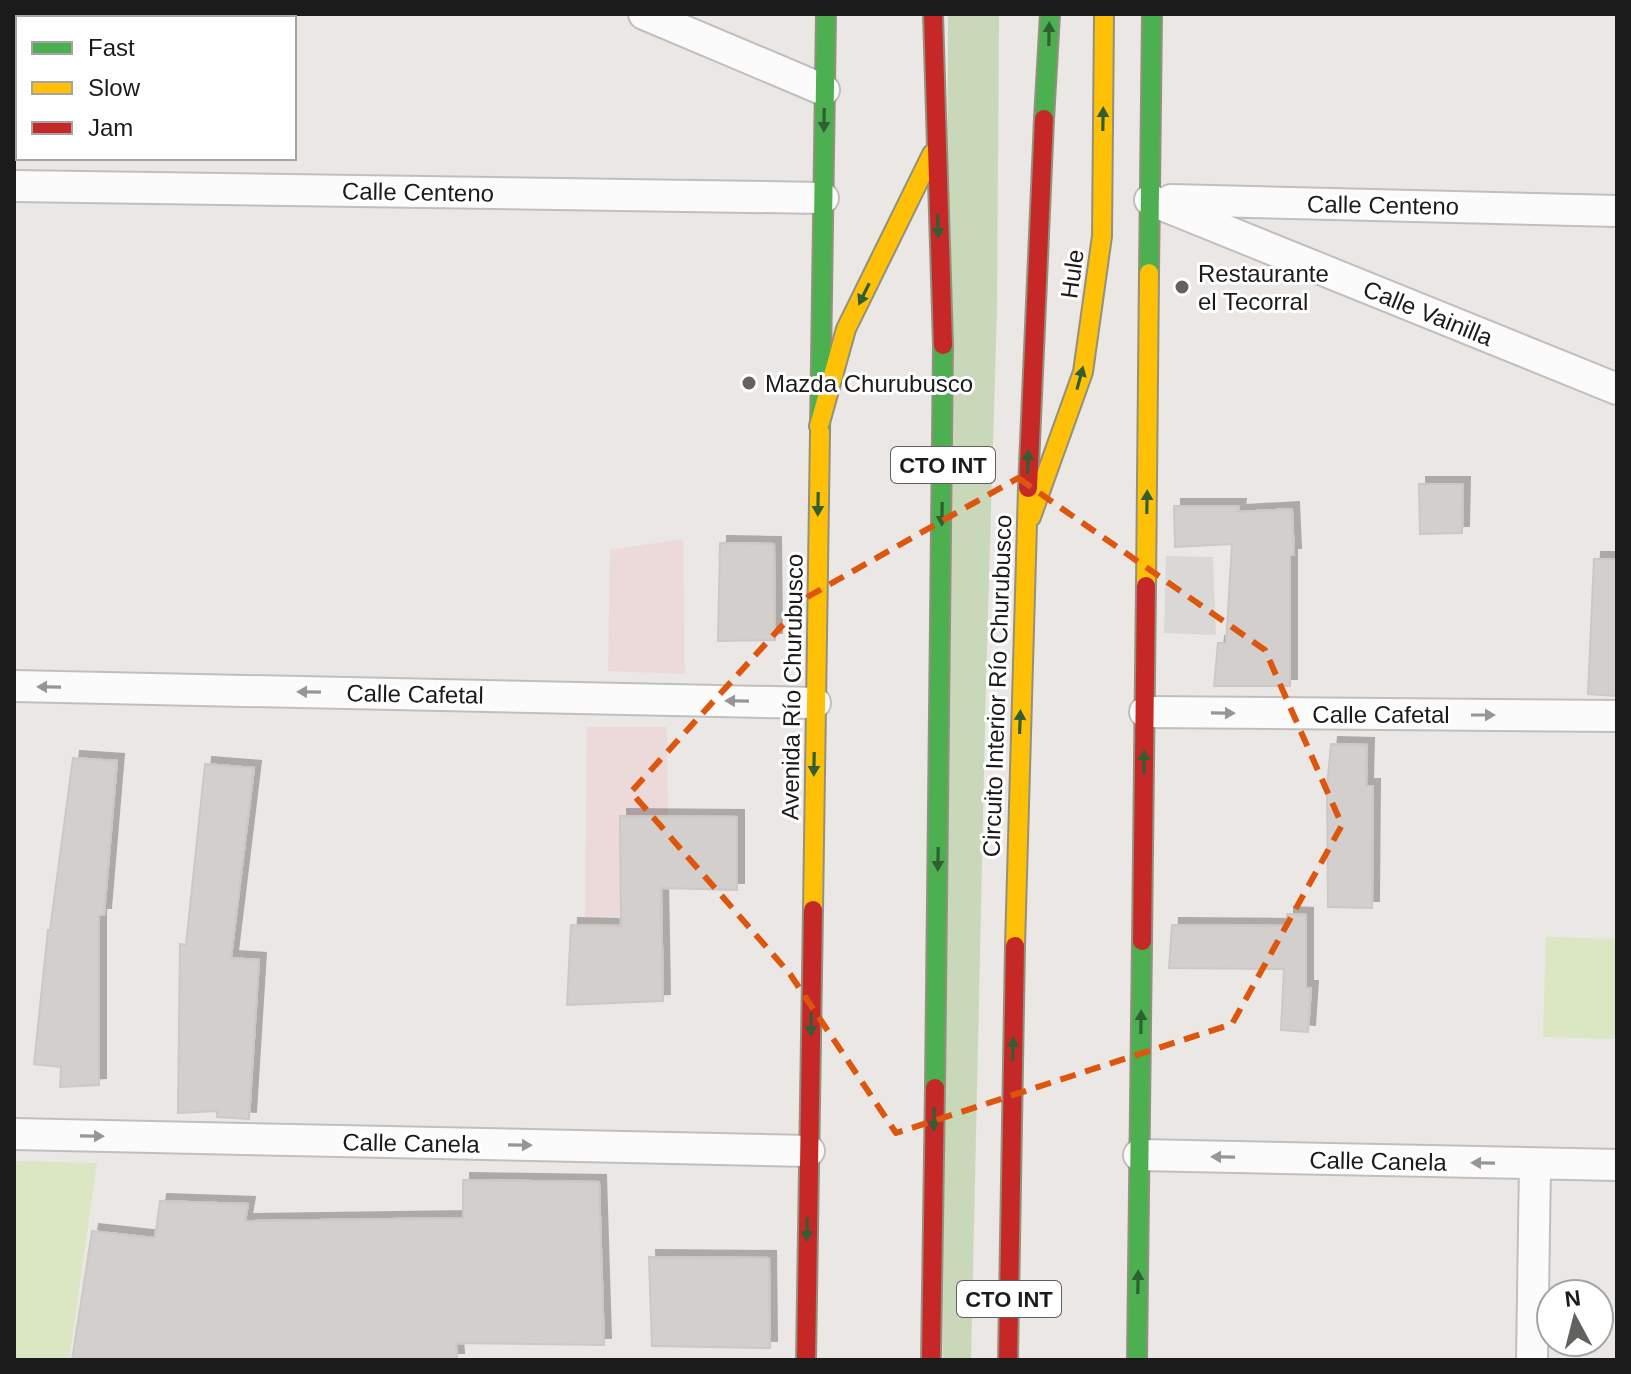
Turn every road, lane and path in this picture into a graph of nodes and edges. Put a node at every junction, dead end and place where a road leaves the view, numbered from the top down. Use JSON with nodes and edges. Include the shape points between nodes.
{"nodes":[{"id":1,"x":644,"y":14,"type":"edge"},
{"id":2,"x":826,"y":14,"type":"edge"},
{"id":3,"x":933,"y":14,"type":"edge"},
{"id":4,"x":1050,"y":14,"type":"edge"},
{"id":5,"x":1104,"y":14,"type":"edge"},
{"id":6,"x":1152,"y":14,"type":"edge"},
{"id":7,"x":824,"y":90,"type":"junction"},
{"id":8,"x":935,"y":149,"type":"junction"},
{"id":9,"x":14,"y":186,"type":"edge"},
{"id":10,"x":823,"y":198,"type":"junction"},
{"id":11,"x":1150,"y":200,"type":"junction"},
{"id":12,"x":1617,"y":211,"type":"edge"},
{"id":13,"x":1617,"y":389,"type":"edge"},
{"id":14,"x":819,"y":426,"type":"junction"},
{"id":15,"x":1026,"y":530,"type":"junction"},
{"id":16,"x":14,"y":686,"type":"edge"},
{"id":17,"x":815,"y":703,"type":"junction"},
{"id":18,"x":1145,"y":712,"type":"junction"},
{"id":19,"x":1617,"y":716,"type":"edge"},
{"id":20,"x":14,"y":1134,"type":"edge"},
{"id":21,"x":809,"y":1151,"type":"junction"},
{"id":22,"x":1139,"y":1155,"type":"junction"},
{"id":23,"x":1535,"y":1165,"type":"junction"},
{"id":24,"x":1617,"y":1165,"type":"edge"},
{"id":25,"x":1617,"y":1178,"type":"edge"},
{"id":26,"x":806,"y":1360,"type":"edge"},
{"id":27,"x":931,"y":1360,"type":"edge"},
{"id":28,"x":1008,"y":1360,"type":"edge"},
{"id":29,"x":1137,"y":1360,"type":"edge"},
{"id":30,"x":1532,"y":1360,"type":"edge"}],
"edges":[{"from":1,"to":7,"type":"street"},
{"from":2,"to":7,"type":"main road","name":"Avenida Río Churubusco"},
{"from":3,"to":8,"type":"main road","number":"CTO INT"},
{"from":15,"to":4,"type":"main road","name":"Circuito Interior Río Churubusco","number":"CTO INT","one_way":true},
{"from":15,"to":5,"type":"main road","name":"Hule","number":"CTO INT","one_way":true,"via":[[1083,372],[1102,236]]},
{"from":6,"to":11,"type":"main road"},
{"from":7,"to":10,"type":"main road","name":"Avenida Río Churubusco","one_way":true},
{"from":8,"to":14,"type":"main road","one_way":true,"via":[[846,329]]},
{"from":8,"to":27,"type":"main road","number":"CTO INT","one_way":true,"via":[[944,366]]},
{"from":9,"to":10,"type":"street","name":"Calle Centeno"},
{"from":10,"to":14,"type":"main road","name":"Avenida Río Churubusco"},
{"from":11,"to":12,"type":"street","name":"Calle Centeno"},
{"from":11,"to":13,"type":"street","name":"Calle Vainilla"},
{"from":18,"to":11,"type":"main road","one_way":true},
{"from":14,"to":17,"type":"main road","name":"Avenida Río Churubusco","one_way":true},
{"from":28,"to":15,"type":"main road","name":"Circuito Interior Río Churubusco","number":"CTO INT","one_way":true},
{"from":17,"to":16,"type":"street","name":"Calle Cafetal","one_way":true},
{"from":17,"to":21,"type":"main road","name":"Avenida Río Churubusco","one_way":true},
{"from":18,"to":19,"type":"street","name":"Calle Cafetal","one_way":true},
{"from":22,"to":18,"type":"main road","one_way":true},
{"from":20,"to":21,"type":"street","name":"Calle Canela","one_way":true},
{"from":21,"to":26,"type":"main road","name":"Avenida Río Churubusco","one_way":true},
{"from":23,"to":22,"type":"street","name":"Calle Canela","one_way":true},
{"from":29,"to":22,"type":"main road","one_way":true},
{"from":23,"to":24,"type":"street","name":"Calle Canela"},
{"from":23,"to":30,"type":"street"},
{"from":24,"to":25,"type":"street"}]}
